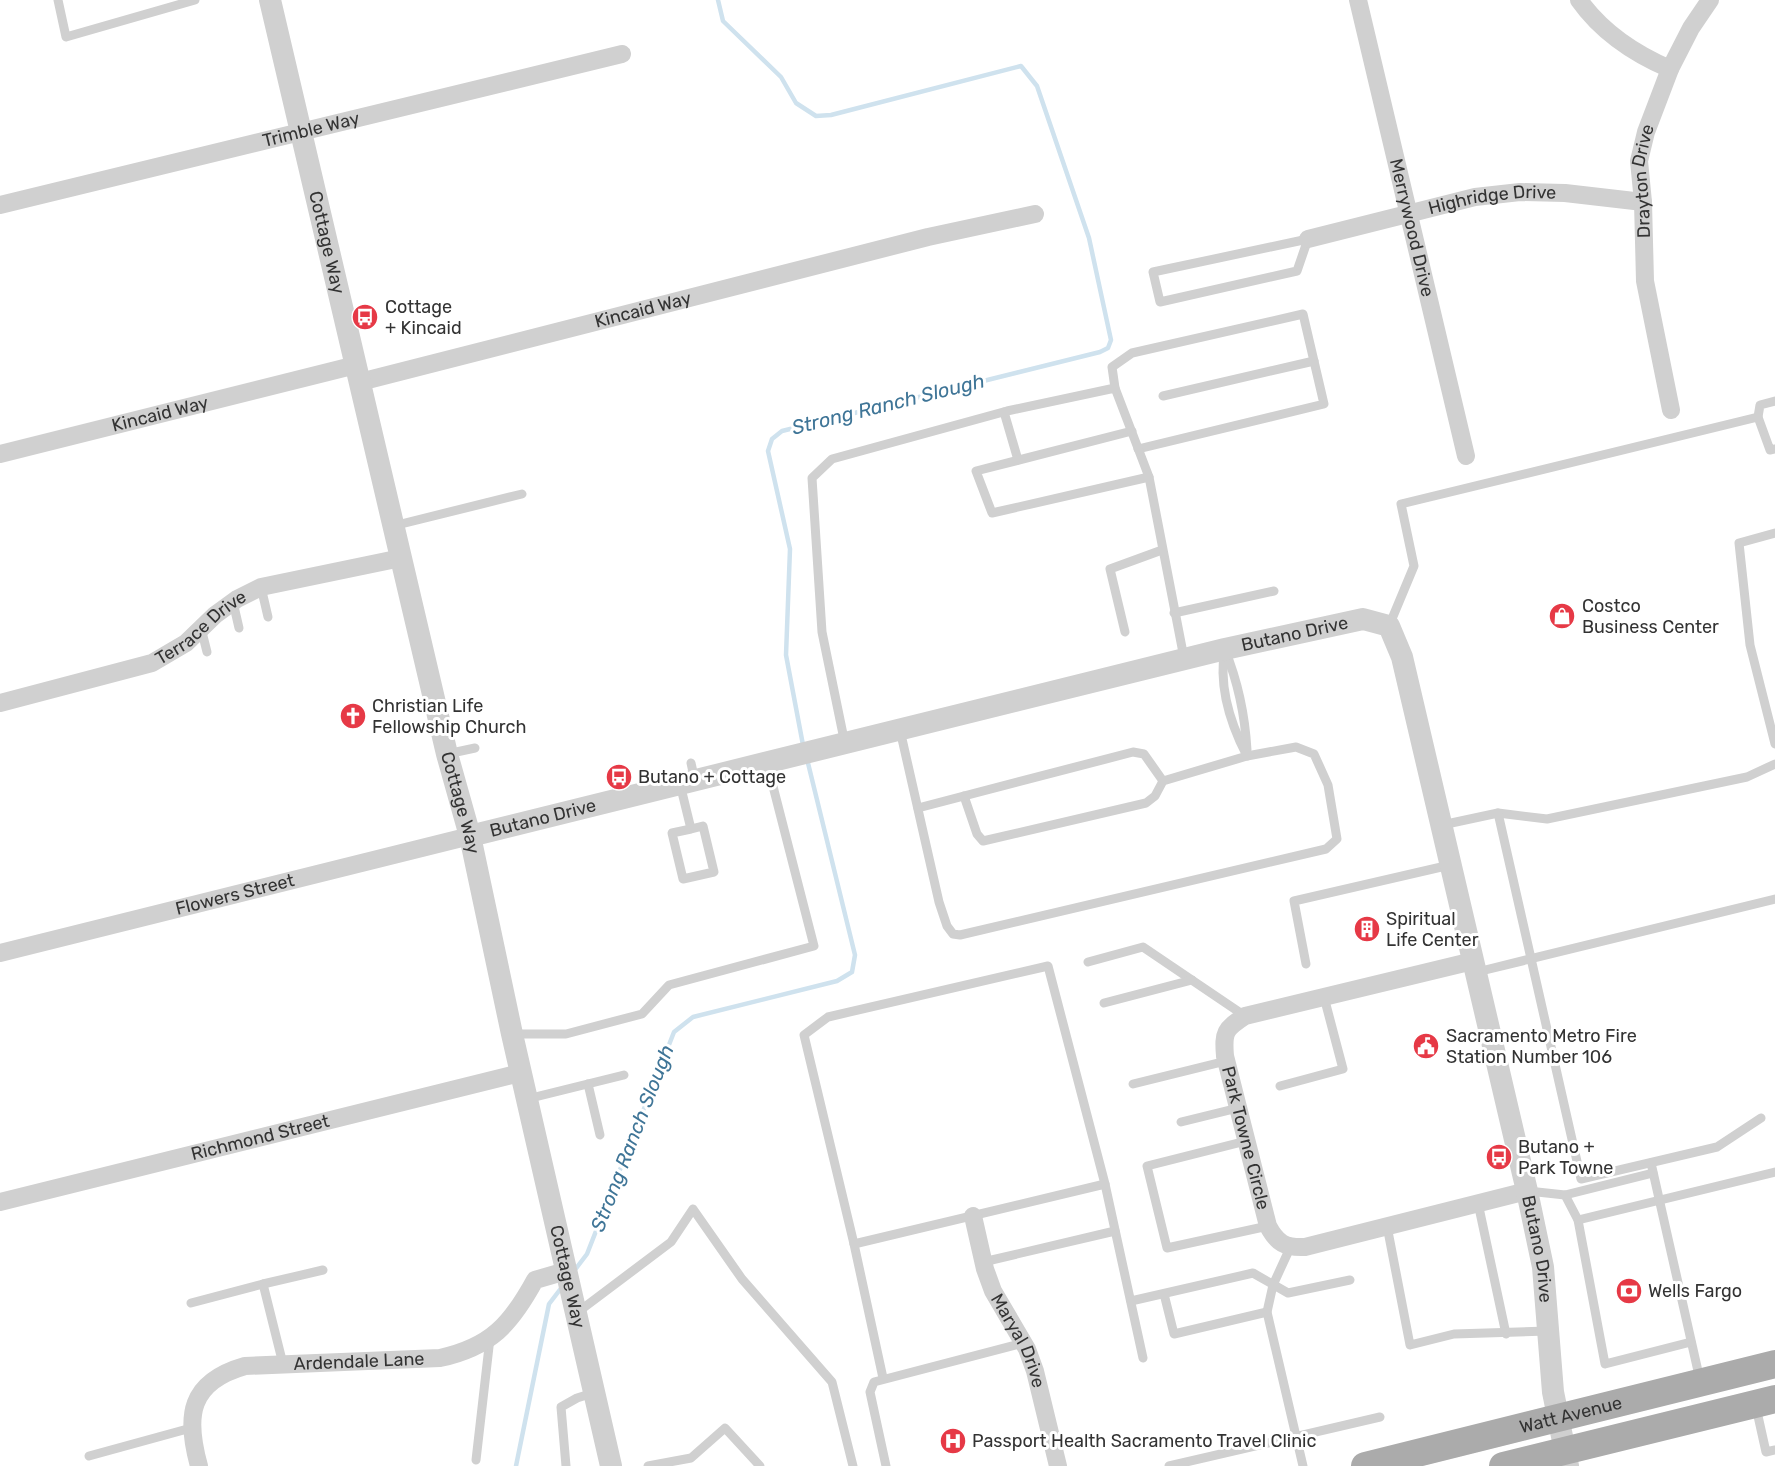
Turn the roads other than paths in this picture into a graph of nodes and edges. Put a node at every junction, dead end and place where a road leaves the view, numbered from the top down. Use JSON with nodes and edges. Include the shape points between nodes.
{"nodes":[{"id":1,"x":58,"y":0,"type":"edge"},
{"id":2,"x":195,"y":0,"type":"edge"},
{"id":3,"x":270,"y":0,"type":"edge"},
{"id":4,"x":1358,"y":0,"type":"edge"},
{"id":5,"x":1579,"y":0,"type":"edge"},
{"id":6,"x":1710,"y":0,"type":"edge"},
{"id":7,"x":622,"y":54,"type":"dead end"},
{"id":8,"x":1670,"y":69,"type":"junction"},
{"id":9,"x":301,"y":131,"type":"junction"},
{"id":10,"x":1643,"y":202,"type":"junction"},
{"id":11,"x":0,"y":205,"type":"edge"},
{"id":12,"x":1035,"y":214,"type":"dead end"},
{"id":13,"x":1409,"y":214,"type":"junction"},
{"id":14,"x":1308,"y":239,"type":"junction"},
{"id":15,"x":1314,"y":361,"type":"junction"},
{"id":16,"x":358,"y":373,"type":"junction"},
{"id":17,"x":1115,"y":388,"type":"junction"},
{"id":18,"x":1163,"y":396,"type":"dead end"},
{"id":19,"x":1775,"y":401,"type":"edge"},
{"id":20,"x":1671,"y":410,"type":"dead end"},
{"id":21,"x":1004,"y":412,"type":"junction"},
{"id":22,"x":1758,"y":417,"type":"junction"},
{"id":23,"x":1132,"y":431,"type":"junction"},
{"id":24,"x":1138,"y":449,"type":"junction"},
{"id":25,"x":1772,"y":449,"type":"edge"},
{"id":26,"x":0,"y":454,"type":"edge"},
{"id":27,"x":1466,"y":456,"type":"dead end"},
{"id":28,"x":1018,"y":460,"type":"junction"},
{"id":29,"x":1775,"y":460,"type":"edge"},
{"id":30,"x":1149,"y":477,"type":"junction"},
{"id":31,"x":522,"y":494,"type":"dead end"},
{"id":32,"x":393,"y":525,"type":"junction"},
{"id":33,"x":1775,"y":533,"type":"edge"},
{"id":34,"x":1162,"y":550,"type":"junction"},
{"id":35,"x":401,"y":558,"type":"junction"},
{"id":36,"x":261,"y":587,"type":"junction"},
{"id":37,"x":1274,"y":591,"type":"dead end"},
{"id":38,"x":233,"y":602,"type":"junction"},
{"id":39,"x":1174,"y":612,"type":"junction"},
{"id":40,"x":268,"y":617,"type":"dead end"},
{"id":41,"x":1389,"y":626,"type":"junction"},
{"id":42,"x":201,"y":628,"type":"junction"},
{"id":43,"x":239,"y":628,"type":"dead end"},
{"id":44,"x":1125,"y":632,"type":"dead end"},
{"id":45,"x":1224,"y":649,"type":"junction"},
{"id":46,"x":207,"y":652,"type":"dead end"},
{"id":47,"x":1184,"y":659,"type":"junction"},
{"id":48,"x":0,"y":703,"type":"edge"},
{"id":49,"x":1243,"y":714,"type":"junction"},
{"id":50,"x":1231,"y":716,"type":"junction"},
{"id":51,"x":900,"y":730,"type":"junction"},
{"id":52,"x":1774,"y":740,"type":"edge"},
{"id":53,"x":845,"y":744,"type":"junction"},
{"id":54,"x":475,"y":748,"type":"dead end"},
{"id":55,"x":447,"y":754,"type":"junction"},
{"id":56,"x":1247,"y":756,"type":"junction"},
{"id":57,"x":766,"y":763,"type":"junction"},
{"id":58,"x":1775,"y":764,"type":"edge"},
{"id":59,"x":689,"y":776,"type":"junction"},
{"id":60,"x":1163,"y":781,"type":"junction"},
{"id":61,"x":964,"y":796,"type":"junction"},
{"id":62,"x":918,"y":808,"type":"junction"},
{"id":63,"x":1498,"y":813,"type":"junction"},
{"id":64,"x":1441,"y":826,"type":"junction"},
{"id":65,"x":691,"y":829,"type":"junction"},
{"id":66,"x":470,"y":836,"type":"junction"},
{"id":67,"x":1450,"y":865,"type":"junction"},
{"id":68,"x":1775,"y":899,"type":"edge"},
{"id":69,"x":0,"y":953,"type":"edge"},
{"id":70,"x":1531,"y":959,"type":"junction"},
{"id":71,"x":1088,"y":962,"type":"dead end"},
{"id":72,"x":1306,"y":964,"type":"dead end"},
{"id":73,"x":1475,"y":967,"type":"junction"},
{"id":74,"x":1192,"y":980,"type":"junction"},
{"id":75,"x":1324,"y":997,"type":"junction"},
{"id":76,"x":1104,"y":1003,"type":"dead end"},
{"id":77,"x":1245,"y":1016,"type":"junction"},
{"id":78,"x":512,"y":1034,"type":"junction"},
{"id":79,"x":1226,"y":1061,"type":"junction"},
{"id":80,"x":520,"y":1072,"type":"junction"},
{"id":81,"x":624,"y":1075,"type":"dead end"},
{"id":82,"x":588,"y":1084,"type":"junction"},
{"id":83,"x":1132,"y":1084,"type":"dead end"},
{"id":84,"x":1280,"y":1086,"type":"dead end"},
{"id":85,"x":527,"y":1099,"type":"junction"},
{"id":86,"x":1238,"y":1108,"type":"junction"},
{"id":87,"x":1761,"y":1118,"type":"dead end"},
{"id":88,"x":1181,"y":1122,"type":"dead end"},
{"id":89,"x":600,"y":1135,"type":"dead end"},
{"id":90,"x":1246,"y":1141,"type":"junction"},
{"id":91,"x":1651,"y":1162,"type":"junction"},
{"id":92,"x":1775,"y":1172,"type":"edge"},
{"id":93,"x":1653,"y":1173,"type":"junction"},
{"id":94,"x":1105,"y":1184,"type":"junction"},
{"id":95,"x":1527,"y":1191,"type":"junction"},
{"id":96,"x":1565,"y":1195,"type":"junction"},
{"id":97,"x":1659,"y":1201,"type":"junction"},
{"id":98,"x":0,"y":1202,"type":"edge"},
{"id":99,"x":1478,"y":1203,"type":"junction"},
{"id":100,"x":973,"y":1216,"type":"junction"},
{"id":101,"x":1578,"y":1220,"type":"junction"},
{"id":102,"x":1387,"y":1226,"type":"junction"},
{"id":103,"x":1268,"y":1227,"type":"junction"},
{"id":104,"x":1116,"y":1231,"type":"junction"},
{"id":105,"x":854,"y":1244,"type":"junction"},
{"id":106,"x":1290,"y":1248,"type":"junction"},
{"id":107,"x":983,"y":1262,"type":"junction"},
{"id":108,"x":323,"y":1270,"type":"dead end"},
{"id":109,"x":566,"y":1271,"type":"junction"},
{"id":110,"x":1350,"y":1280,"type":"dead end"},
{"id":111,"x":263,"y":1284,"type":"junction"},
{"id":112,"x":1273,"y":1285,"type":"junction"},
{"id":113,"x":1164,"y":1294,"type":"junction"},
{"id":114,"x":1131,"y":1301,"type":"junction"},
{"id":115,"x":191,"y":1303,"type":"dead end"},
{"id":116,"x":575,"y":1308,"type":"junction"},
{"id":117,"x":1267,"y":1312,"type":"junction"},
{"id":118,"x":1550,"y":1331,"type":"junction"},
{"id":119,"x":1506,"y":1334,"type":"junction"},
{"id":120,"x":490,"y":1338,"type":"junction"},
{"id":121,"x":1691,"y":1342,"type":"junction"},
{"id":122,"x":1023,"y":1343,"type":"junction"},
{"id":123,"x":1143,"y":1358,"type":"dead end"},
{"id":124,"x":283,"y":1364,"type":"junction"},
{"id":125,"x":1775,"y":1364,"type":"edge"},
{"id":126,"x":883,"y":1378,"type":"junction"},
{"id":127,"x":1701,"y":1383,"type":"junction"},
{"id":128,"x":595,"y":1393,"type":"junction"},
{"id":129,"x":1765,"y":1402,"type":"edge"},
{"id":130,"x":1380,"y":1417,"type":"dead end"},
{"id":131,"x":1558,"y":1418,"type":"junction"},
{"id":132,"x":190,"y":1428,"type":"junction"},
{"id":133,"x":1296,"y":1436,"type":"junction"},
{"id":134,"x":1775,"y":1450,"type":"edge"},
{"id":135,"x":89,"y":1456,"type":"dead end"},
{"id":136,"x":691,"y":1458,"type":"junction"},
{"id":137,"x":1566,"y":1458,"type":"edge"},
{"id":138,"x":476,"y":1460,"type":"dead end"},
{"id":139,"x":199,"y":1466,"type":"edge"},
{"id":140,"x":566,"y":1466,"type":"edge"},
{"id":141,"x":611,"y":1466,"type":"edge"},
{"id":142,"x":648,"y":1466,"type":"edge"},
{"id":143,"x":697,"y":1466,"type":"edge"},
{"id":144,"x":760,"y":1466,"type":"edge"},
{"id":145,"x":854,"y":1466,"type":"edge"},
{"id":146,"x":886,"y":1466,"type":"edge"},
{"id":147,"x":1058,"y":1466,"type":"edge"},
{"id":148,"x":1169,"y":1466,"type":"edge"},
{"id":149,"x":1303,"y":1466,"type":"edge"},
{"id":150,"x":1365,"y":1466,"type":"edge"},
{"id":151,"x":1503,"y":1466,"type":"edge"}],
"edges":[{"from":1,"to":2,"type":"lane","via":[[66,37]]},
{"from":3,"to":9,"type":"street","name":"Cottage Way"},
{"from":4,"to":13,"type":"street","name":"Merrywood Drive"},
{"from":5,"to":8,"type":"street","via":[[1608,32]]},
{"from":6,"to":8,"type":"street","name":"Drayton Drive"},
{"from":7,"to":9,"type":"street","name":"Trimble Way"},
{"from":8,"to":10,"type":"street","name":"Drayton Drive","via":[[1639,161]]},
{"from":9,"to":11,"type":"street","name":"Trimble Way"},
{"from":9,"to":16,"type":"street","name":"Cottage Way"},
{"from":10,"to":13,"type":"street","name":"Highridge Drive","via":[[1520,192],[1475,197]]},
{"from":10,"to":20,"type":"street","name":"Drayton Drive","via":[[1645,281]]},
{"from":12,"to":16,"type":"street","name":"Kincaid Way"},
{"from":13,"to":14,"type":"street","name":"Highridge Drive"},
{"from":13,"to":27,"type":"street","name":"Merrywood Drive"},
{"from":14,"to":14,"type":"lane","via":[[1153,272],[1160,302],[1298,271]]},
{"from":15,"to":17,"type":"lane","via":[[1303,314],[1132,353],[1112,367]]},
{"from":15,"to":18,"type":"lane"},
{"from":15,"to":24,"type":"lane","via":[[1324,404]]},
{"from":16,"to":26,"type":"street","name":"Kincaid Way"},
{"from":16,"to":32,"type":"street","name":"Cottage Way"},
{"from":17,"to":21,"type":"lane"},
{"from":17,"to":23,"type":"lane"},
{"from":19,"to":22,"type":"lane","via":[[1760,405]]},
{"from":21,"to":28,"type":"lane"},
{"from":21,"to":53,"type":"lane","via":[[832,459],[812,478],[822,632]]},
{"from":22,"to":25,"type":"lane"},
{"from":22,"to":41,"type":"lane","via":[[1401,504],[1414,566]]},
{"from":23,"to":24,"type":"lane"},
{"from":23,"to":28,"type":"lane"},
{"from":24,"to":30,"type":"lane"},
{"from":25,"to":29,"type":"lane"},
{"from":28,"to":30,"type":"lane","via":[[976,471],[992,513]]},
{"from":30,"to":34,"type":"lane"},
{"from":31,"to":32,"type":"lane"},
{"from":32,"to":35,"type":"street","name":"Cottage Way"},
{"from":33,"to":52,"type":"lane","via":[[1739,543],[1750,645]]},
{"from":34,"to":39,"type":"lane"},
{"from":34,"to":44,"type":"lane","via":[[1110,568]]},
{"from":35,"to":36,"type":"street","name":"Terrace Drive"},
{"from":35,"to":55,"type":"street","name":"Cottage Way"},
{"from":36,"to":38,"type":"street","name":"Terrace Drive"},
{"from":36,"to":40,"type":"lane"},
{"from":37,"to":39,"type":"lane"},
{"from":38,"to":42,"type":"street","name":"Terrace Drive"},
{"from":38,"to":43,"type":"lane"},
{"from":39,"to":47,"type":"lane"},
{"from":41,"to":45,"type":"street","name":"Butano Drive","via":[[1363,619]]},
{"from":41,"to":64,"type":"street","name":"Butano Drive","via":[[1402,657]]},
{"from":42,"to":46,"type":"lane"},
{"from":42,"to":48,"type":"street","name":"Terrace Drive","via":[[175,651],[140,668]]},
{"from":45,"to":47,"type":"street","name":"Butano Drive"},
{"from":45,"to":49,"type":"lane","via":[[1234,672]]},
{"from":45,"to":50,"type":"lane","via":[[1221,669]]},
{"from":47,"to":51,"type":"street","name":"Butano Drive"},
{"from":49,"to":50,"type":"lane"},
{"from":49,"to":56,"type":"lane"},
{"from":50,"to":56,"type":"lane"},
{"from":51,"to":53,"type":"street","name":"Butano Drive"},
{"from":51,"to":62,"type":"lane"},
{"from":53,"to":57,"type":"street","name":"Butano Drive"},
{"from":54,"to":55,"type":"lane"},
{"from":55,"to":66,"type":"street","name":"Cottage Way"},
{"from":56,"to":60,"type":"lane"},
{"from":56,"to":62,"type":"lane","via":[[1296,747],[1314,754],[1328,785],[1337,839],[1326,849],[960,935],[953,934],[947,926],[939,902]]},
{"from":57,"to":59,"type":"street","name":"Butano Drive"},
{"from":57,"to":78,"type":"lane","via":[[814,946],[669,985],[642,1014],[566,1034]]},
{"from":58,"to":63,"type":"lane","via":[[1747,777],[1547,819]]},
{"from":59,"to":65,"type":"lane"},
{"from":59,"to":66,"type":"street","name":"Butano Drive"},
{"from":60,"to":61,"type":"lane","via":[[1144,754],[1132,752]]},
{"from":60,"to":61,"type":"lane","via":[[1146,803],[983,841],[976,834]]},
{"from":61,"to":62,"type":"lane"},
{"from":63,"to":64,"type":"lane"},
{"from":63,"to":70,"type":"lane"},
{"from":64,"to":67,"type":"street","name":"Butano Drive"},
{"from":65,"to":65,"type":"lane","via":[[703,826],[714,872],[683,879],[672,833]]},
{"from":66,"to":69,"type":"street","name":"Flowers Street"},
{"from":66,"to":78,"type":"street","name":"Cottage Way"},
{"from":67,"to":72,"type":"lane","via":[[1294,901]]},
{"from":67,"to":73,"type":"street","name":"Butano Drive"},
{"from":68,"to":70,"type":"lane"},
{"from":70,"to":73,"type":"lane"},
{"from":70,"to":91,"type":"lane","via":[[1581,1179]]},
{"from":71,"to":74,"type":"lane","via":[[1143,947]]},
{"from":73,"to":75,"type":"street"},
{"from":73,"to":95,"type":"street","name":"Butano Drive"},
{"from":74,"to":76,"type":"lane"},
{"from":74,"to":77,"type":"lane"},
{"from":75,"to":77,"type":"street"},
{"from":75,"to":84,"type":"lane","via":[[1343,1069]]},
{"from":77,"to":79,"type":"street","name":"Park Towne Circle","via":[[1229,1027],[1224,1038]]},
{"from":78,"to":80,"type":"street","name":"Cottage Way"},
{"from":79,"to":83,"type":"lane"},
{"from":79,"to":86,"type":"street","name":"Park Towne Circle"},
{"from":80,"to":85,"type":"street","name":"Cottage Way"},
{"from":80,"to":98,"type":"street","name":"Richmond Street"},
{"from":81,"to":82,"type":"lane"},
{"from":82,"to":85,"type":"lane"},
{"from":82,"to":89,"type":"lane"},
{"from":85,"to":109,"type":"street","name":"Cottage Way"},
{"from":86,"to":88,"type":"lane"},
{"from":86,"to":90,"type":"street","name":"Park Towne Circle"},
{"from":87,"to":91,"type":"lane","via":[[1717,1147]]},
{"from":90,"to":103,"type":"street","name":"Park Towne Circle"},
{"from":90,"to":103,"type":"lane","via":[[1147,1166],[1167,1248]]},
{"from":91,"to":93,"type":"lane"},
{"from":92,"to":97,"type":"lane"},
{"from":93,"to":96,"type":"lane"},
{"from":93,"to":97,"type":"lane"},
{"from":94,"to":100,"type":"lane"},
{"from":94,"to":104,"type":"lane"},
{"from":94,"to":105,"type":"lane","via":[[1048,966],[828,1017],[804,1035]]},
{"from":95,"to":96,"type":"lane"},
{"from":95,"to":99,"type":"street"},
{"from":95,"to":118,"type":"street","name":"Butano Drive","via":[[1543,1267]]},
{"from":96,"to":101,"type":"lane"},
{"from":97,"to":101,"type":"lane"},
{"from":97,"to":121,"type":"lane"},
{"from":99,"to":102,"type":"street"},
{"from":99,"to":119,"type":"lane"},
{"from":100,"to":105,"type":"lane"},
{"from":100,"to":107,"type":"street","name":"Maryal Drive"},
{"from":101,"to":121,"type":"lane","via":[[1605,1364]]},
{"from":102,"to":106,"type":"street"},
{"from":102,"to":119,"type":"lane","via":[[1410,1345],[1454,1334]]},
{"from":103,"to":106,"type":"street","name":"Park Towne Circle","via":[[1276,1241]]},
{"from":104,"to":107,"type":"lane"},
{"from":104,"to":114,"type":"lane"},
{"from":105,"to":126,"type":"lane"},
{"from":106,"to":112,"type":"lane"},
{"from":107,"to":122,"type":"street","name":"Maryal Drive","via":[[1004,1312]]},
{"from":108,"to":111,"type":"lane"},
{"from":109,"to":116,"type":"street","name":"Cottage Way"},
{"from":109,"to":120,"type":"street","name":"Ardendale Lane","via":[[535,1280],[508,1323]]},
{"from":110,"to":112,"type":"lane","via":[[1288,1293]]},
{"from":111,"to":115,"type":"lane"},
{"from":111,"to":124,"type":"lane"},
{"from":112,"to":113,"type":"lane","via":[[1253,1273]]},
{"from":112,"to":117,"type":"lane"},
{"from":113,"to":114,"type":"lane"},
{"from":113,"to":117,"type":"lane","via":[[1174,1334]]},
{"from":114,"to":123,"type":"lane"},
{"from":116,"to":128,"type":"street","name":"Cottage Way"},
{"from":116,"to":145,"type":"lane","via":[[671,1242],[693,1209],[742,1279],[832,1382]]},
{"from":117,"to":133,"type":"lane"},
{"from":118,"to":119,"type":"lane"},
{"from":118,"to":131,"type":"street","name":"Butano Drive"},
{"from":120,"to":124,"type":"street","name":"Ardendale Lane","via":[[440,1358]]},
{"from":120,"to":138,"type":"lane"},
{"from":121,"to":127,"type":"lane"},
{"from":122,"to":126,"type":"lane"},
{"from":122,"to":147,"type":"street","name":"Maryal Drive","via":[[1035,1371]]},
{"from":124,"to":132,"type":"street","name":"Ardendale Lane","via":[[225,1371],[200,1394]]},
{"from":125,"to":127,"type":"main road","name":"Watt Avenue"},
{"from":126,"to":146,"type":"lane","via":[[874,1382],[870,1392]]},
{"from":127,"to":131,"type":"main road","name":"Watt Avenue"},
{"from":128,"to":140,"type":"lane","via":[[561,1407]]},
{"from":128,"to":141,"type":"street","name":"Cottage Way"},
{"from":129,"to":134,"type":"lane","via":[[1766,1452]]},
{"from":129,"to":137,"type":"main road","name":"Watt Avenue"},
{"from":130,"to":133,"type":"lane"},
{"from":131,"to":137,"type":"street","name":"Butano Drive"},
{"from":131,"to":150,"type":"main road","name":"Watt Avenue"},
{"from":132,"to":135,"type":"lane"},
{"from":132,"to":139,"type":"street","name":"Ardendale Lane"},
{"from":133,"to":148,"type":"lane"},
{"from":133,"to":149,"type":"lane"},
{"from":136,"to":142,"type":"lane"},
{"from":136,"to":143,"type":"lane"},
{"from":136,"to":144,"type":"lane","via":[[725,1428]]},
{"from":137,"to":151,"type":"main road","name":"Watt Avenue"}]}
